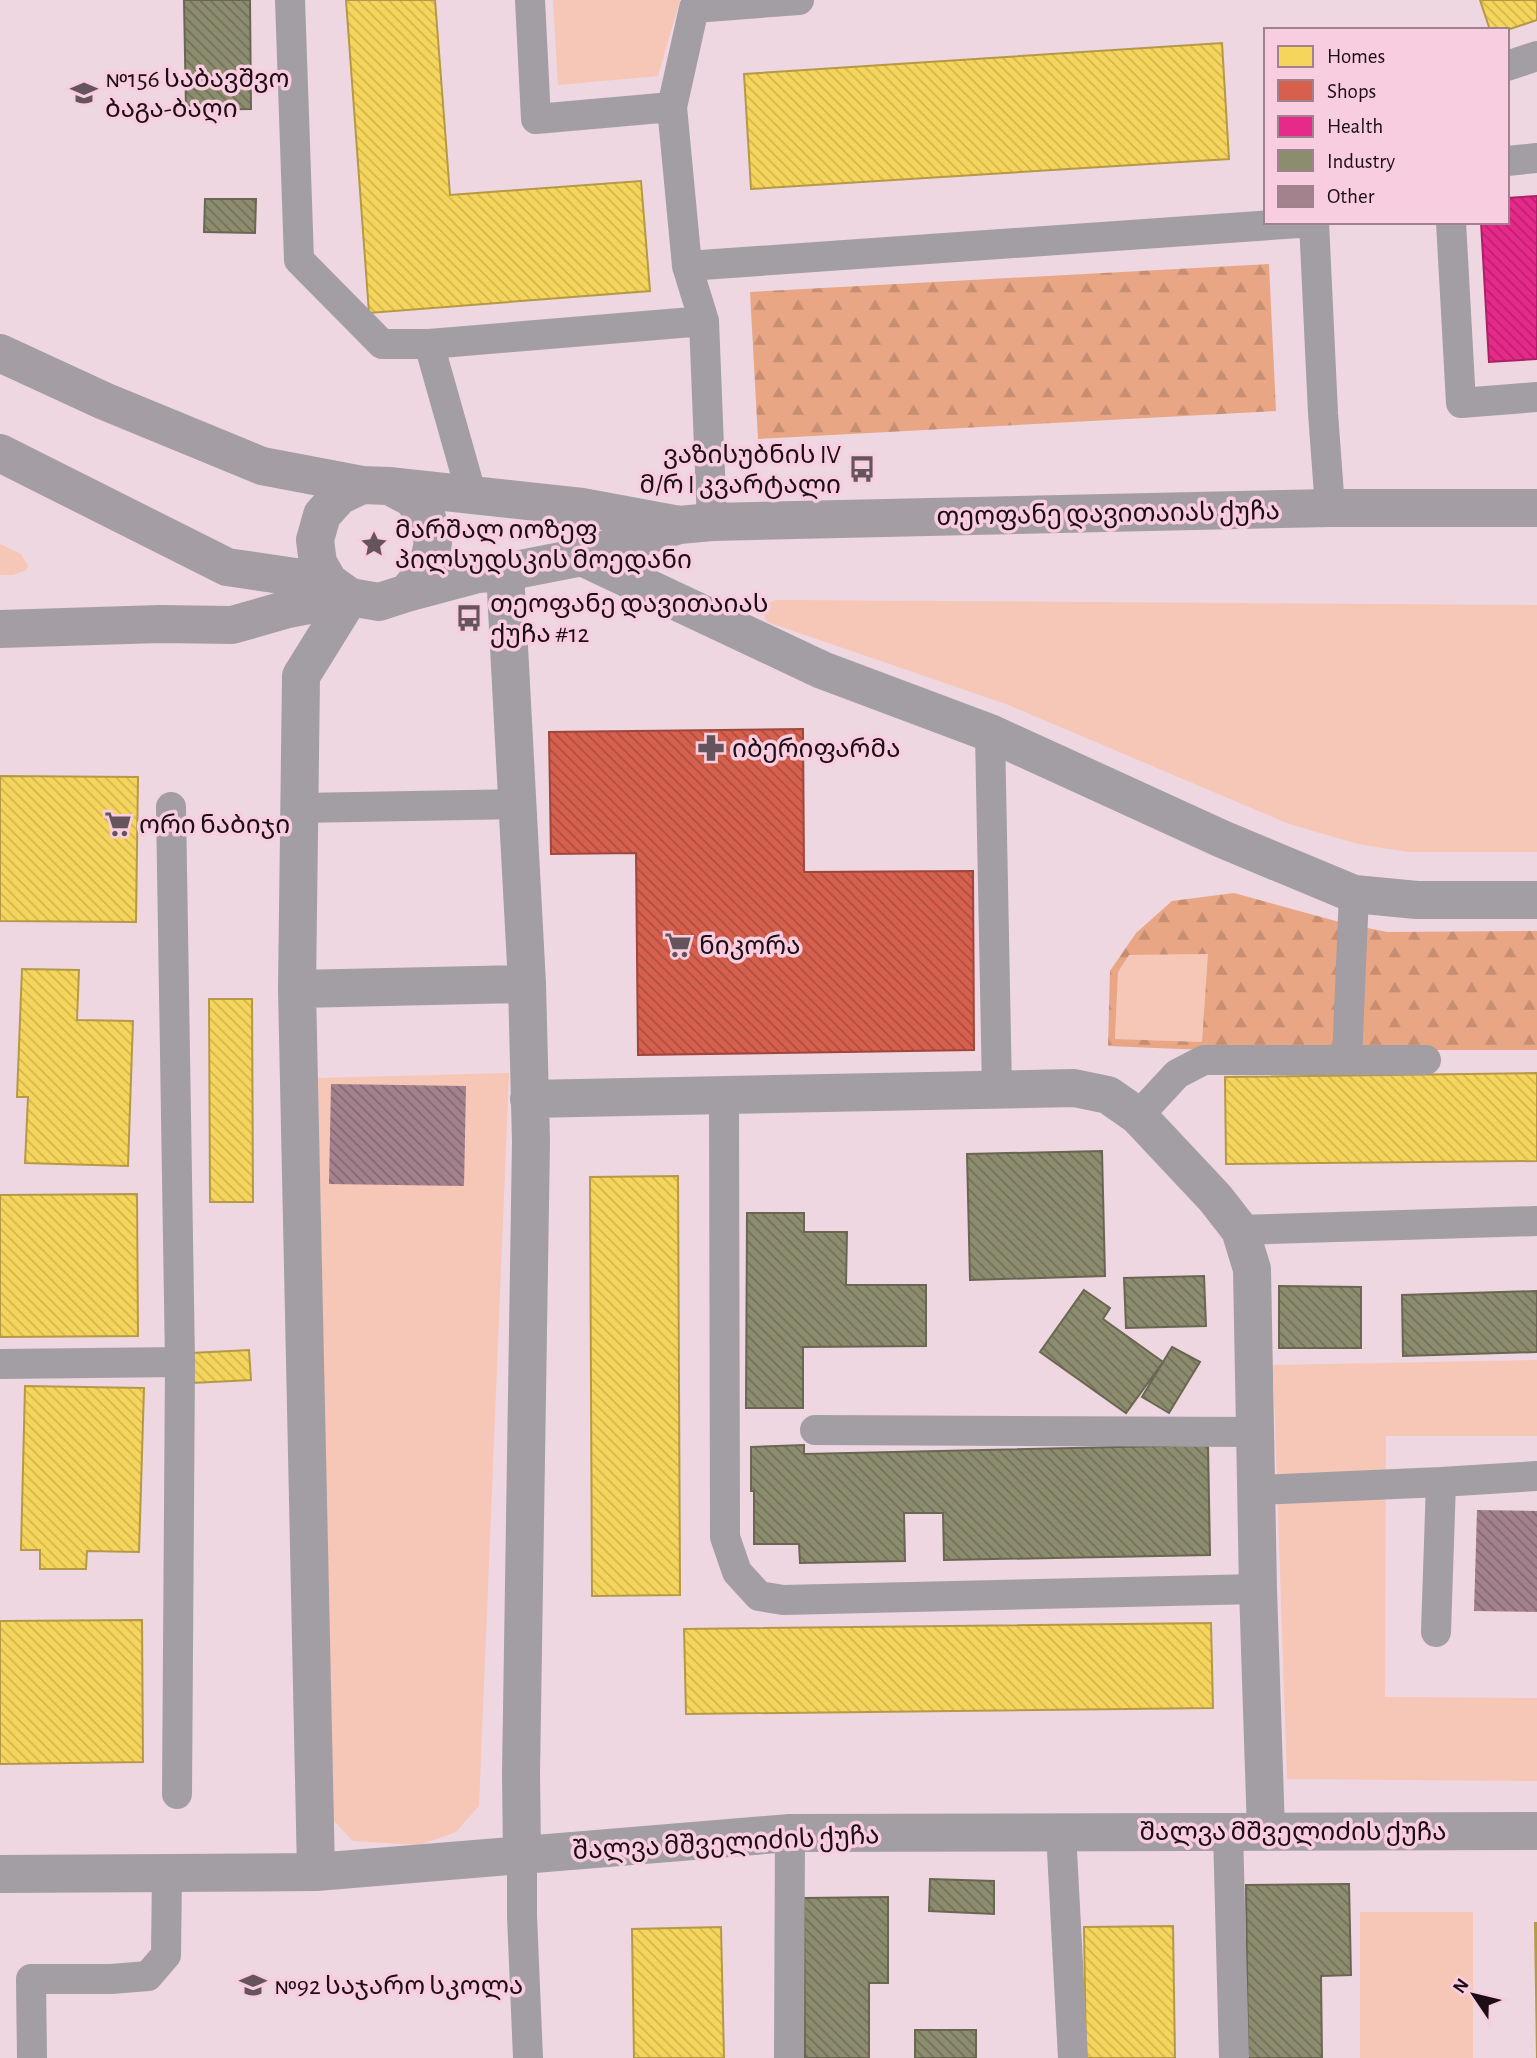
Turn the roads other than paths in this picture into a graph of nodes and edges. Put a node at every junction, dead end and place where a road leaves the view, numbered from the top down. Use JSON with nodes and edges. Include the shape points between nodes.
{"nodes":[{"id":1,"x":290,"y":0,"type":"edge"},
{"id":2,"x":530,"y":0,"type":"edge"},
{"id":3,"x":799,"y":0,"type":"edge"},
{"id":4,"x":1537,"y":56,"type":"edge"},
{"id":5,"x":1509,"y":65,"type":"edge"},
{"id":6,"x":672,"y":107,"type":"junction"},
{"id":7,"x":1537,"y":158,"type":"edge"},
{"id":8,"x":1509,"y":161,"type":"edge"},
{"id":9,"x":1286,"y":224,"type":"edge"},
{"id":10,"x":1314,"y":224,"type":"edge"},
{"id":11,"x":1451,"y":224,"type":"edge"},
{"id":12,"x":687,"y":266,"type":"junction"},
{"id":13,"x":704,"y":321,"type":"junction"},
{"id":14,"x":429,"y":344,"type":"junction"},
{"id":15,"x":0,"y":353,"type":"edge"},
{"id":16,"x":1537,"y":397,"type":"edge"},
{"id":17,"x":0,"y":453,"type":"edge"},
{"id":18,"x":375,"y":485,"type":"junction"},
{"id":19,"x":472,"y":496,"type":"junction"},
{"id":20,"x":1330,"y":508,"type":"junction"},
{"id":21,"x":1537,"y":508,"type":"edge"},
{"id":22,"x":696,"y":524,"type":"junction"},
{"id":23,"x":582,"y":557,"type":"junction"},
{"id":24,"x":505,"y":572,"type":"junction"},
{"id":25,"x":339,"y":590,"type":"junction"},
{"id":26,"x":407,"y":593,"type":"junction"},
{"id":27,"x":0,"y":629,"type":"edge"},
{"id":28,"x":990,"y":733,"type":"junction"},
{"id":29,"x":517,"y":804,"type":"junction"},
{"id":30,"x":171,"y":807,"type":"dead end"},
{"id":31,"x":299,"y":808,"type":"junction"},
{"id":32,"x":1354,"y":894,"type":"junction"},
{"id":33,"x":1537,"y":900,"type":"edge"},
{"id":34,"x":527,"y":984,"type":"junction"},
{"id":35,"x":297,"y":989,"type":"junction"},
{"id":36,"x":1347,"y":1060,"type":"junction"},
{"id":37,"x":1426,"y":1060,"type":"dead end"},
{"id":38,"x":997,"y":1090,"type":"junction"},
{"id":39,"x":724,"y":1095,"type":"junction"},
{"id":40,"x":529,"y":1098,"type":"junction"},
{"id":41,"x":1138,"y":1116,"type":"junction"},
{"id":42,"x":1537,"y":1221,"type":"edge"},
{"id":43,"x":1240,"y":1230,"type":"junction"},
{"id":44,"x":180,"y":1362,"type":"junction"},
{"id":45,"x":0,"y":1364,"type":"edge"},
{"id":46,"x":815,"y":1430,"type":"dead end"},
{"id":47,"x":1255,"y":1432,"type":"junction"},
{"id":48,"x":1537,"y":1476,"type":"edge"},
{"id":49,"x":1441,"y":1482,"type":"junction"},
{"id":50,"x":1256,"y":1490,"type":"junction"},
{"id":51,"x":1258,"y":1589,"type":"junction"},
{"id":52,"x":1436,"y":1632,"type":"dead end"},
{"id":53,"x":177,"y":1794,"type":"dead end"},
{"id":54,"x":1228,"y":1831,"type":"junction"},
{"id":55,"x":1266,"y":1831,"type":"junction"},
{"id":56,"x":1537,"y":1831,"type":"edge"},
{"id":57,"x":1061,"y":1832,"type":"junction"},
{"id":58,"x":790,"y":1833,"type":"junction"},
{"id":59,"x":522,"y":1855,"type":"junction"},
{"id":60,"x":316,"y":1872,"type":"junction"},
{"id":61,"x":167,"y":1873,"type":"junction"},
{"id":62,"x":0,"y":1874,"type":"edge"},
{"id":63,"x":32,"y":2058,"type":"edge"},
{"id":64,"x":528,"y":2058,"type":"edge"},
{"id":65,"x":789,"y":2058,"type":"edge"},
{"id":66,"x":1073,"y":2058,"type":"edge"},
{"id":67,"x":1234,"y":2058,"type":"edge"}],
"edges":[{"from":1,"to":14,"type":"lane","via":[[299,260],[382,344]]},
{"from":2,"to":6,"type":"lane","via":[[536,119]]},
{"from":3,"to":6,"type":"lane","via":[[694,8]]},
{"from":4,"to":5,"type":"lane"},
{"from":6,"to":12,"type":"lane"},
{"from":7,"to":8,"type":"lane"},
{"from":9,"to":12,"type":"lane"},
{"from":10,"to":20,"type":"lane"},
{"from":11,"to":16,"type":"lane","via":[[1461,403]]},
{"from":12,"to":13,"type":"lane"},
{"from":13,"to":14,"type":"lane"},
{"from":13,"to":22,"type":"lane"},
{"from":14,"to":19,"type":"lane"},
{"from":15,"to":18,"type":"main road","name":"თეოფანე დავითაიას ქუჩა","via":[[262,466]]},
{"from":17,"to":25,"type":"main road","via":[[227,567]]},
{"from":18,"to":19,"type":"main road","name":"თეოფანე დავითაიას ქუჩა"},
{"from":18,"to":25,"type":"main road","via":[[339,496],[322,515],[315,540],[318,563]]},
{"from":18,"to":26,"type":"main road","via":[[412,498],[427,518],[433,543],[427,569]]},
{"from":19,"to":22,"type":"main road","name":"თეოფანე დავითაიას ქუჩა"},
{"from":20,"to":21,"type":"main road","name":"თეოფანე დავითაიას ქუჩა"},
{"from":20,"to":22,"type":"main road","name":"თეოფანე დავითაიას ქუჩა"},
{"from":22,"to":23,"type":"main road","name":"თეოფანე დავითაიას ქუჩა"},
{"from":23,"to":24,"type":"main road","name":"თეოფანე დავითაიას ქუჩა"},
{"from":23,"to":28,"type":"street","via":[[822,670]]},
{"from":24,"to":26,"type":"main road","name":"თეოფანე დავითაიას ქუჩა","via":[[478,574]]},
{"from":24,"to":29,"type":"street"},
{"from":25,"to":26,"type":"main road","via":[[379,602]]},
{"from":25,"to":27,"type":"main road","via":[[232,625]]},
{"from":25,"to":31,"type":"street","via":[[301,676]]},
{"from":28,"to":32,"type":"street"},
{"from":28,"to":38,"type":"lane"},
{"from":29,"to":31,"type":"lane"},
{"from":29,"to":34,"type":"street"},
{"from":30,"to":44,"type":"lane"},
{"from":31,"to":35,"type":"street"},
{"from":32,"to":33,"type":"street","via":[[1417,900]]},
{"from":32,"to":36,"type":"lane"},
{"from":34,"to":35,"type":"street"},
{"from":34,"to":40,"type":"street"},
{"from":35,"to":60,"type":"street"},
{"from":36,"to":37,"type":"lane"},
{"from":36,"to":41,"type":"lane","via":[[1204,1060],[1177,1074]]},
{"from":38,"to":39,"type":"street"},
{"from":38,"to":41,"type":"street","via":[[1074,1088],[1108,1095]]},
{"from":39,"to":40,"type":"street"},
{"from":39,"to":51,"type":"lane","via":[[725,1537],[737,1572],[759,1596],[783,1600]]},
{"from":40,"to":59,"type":"street"},
{"from":41,"to":43,"type":"street"},
{"from":42,"to":43,"type":"lane"},
{"from":43,"to":47,"type":"street","via":[[1252,1269]]},
{"from":44,"to":45,"type":"lane"},
{"from":44,"to":53,"type":"lane"},
{"from":46,"to":47,"type":"lane"},
{"from":47,"to":50,"type":"street"},
{"from":48,"to":49,"type":"lane"},
{"from":49,"to":50,"type":"lane"},
{"from":49,"to":52,"type":"lane"},
{"from":50,"to":51,"type":"street"},
{"from":51,"to":55,"type":"street"},
{"from":54,"to":55,"type":"street","name":"შალვა მშველიძის ქუჩა"},
{"from":54,"to":57,"type":"street","name":"შალვა მშველიძის ქუჩა"},
{"from":54,"to":67,"type":"lane"},
{"from":55,"to":56,"type":"street","name":"შალვა მშველიძის ქუჩა"},
{"from":57,"to":58,"type":"street","name":"შალვა მშველიძის ქუჩა"},
{"from":57,"to":66,"type":"lane"},
{"from":58,"to":59,"type":"street","name":"შალვა მშველიძის ქუჩა"},
{"from":58,"to":65,"type":"lane"},
{"from":59,"to":60,"type":"street","name":"შალვა მშველიძის ქუჩა"},
{"from":59,"to":64,"type":"lane"},
{"from":60,"to":61,"type":"street","name":"შალვა მშველიძის ქუჩა"},
{"from":61,"to":62,"type":"street","name":"შალვა მშველიძის ქუჩა"},
{"from":61,"to":63,"type":"lane","via":[[166,1955],[148,1976],[31,1979]]}]}
